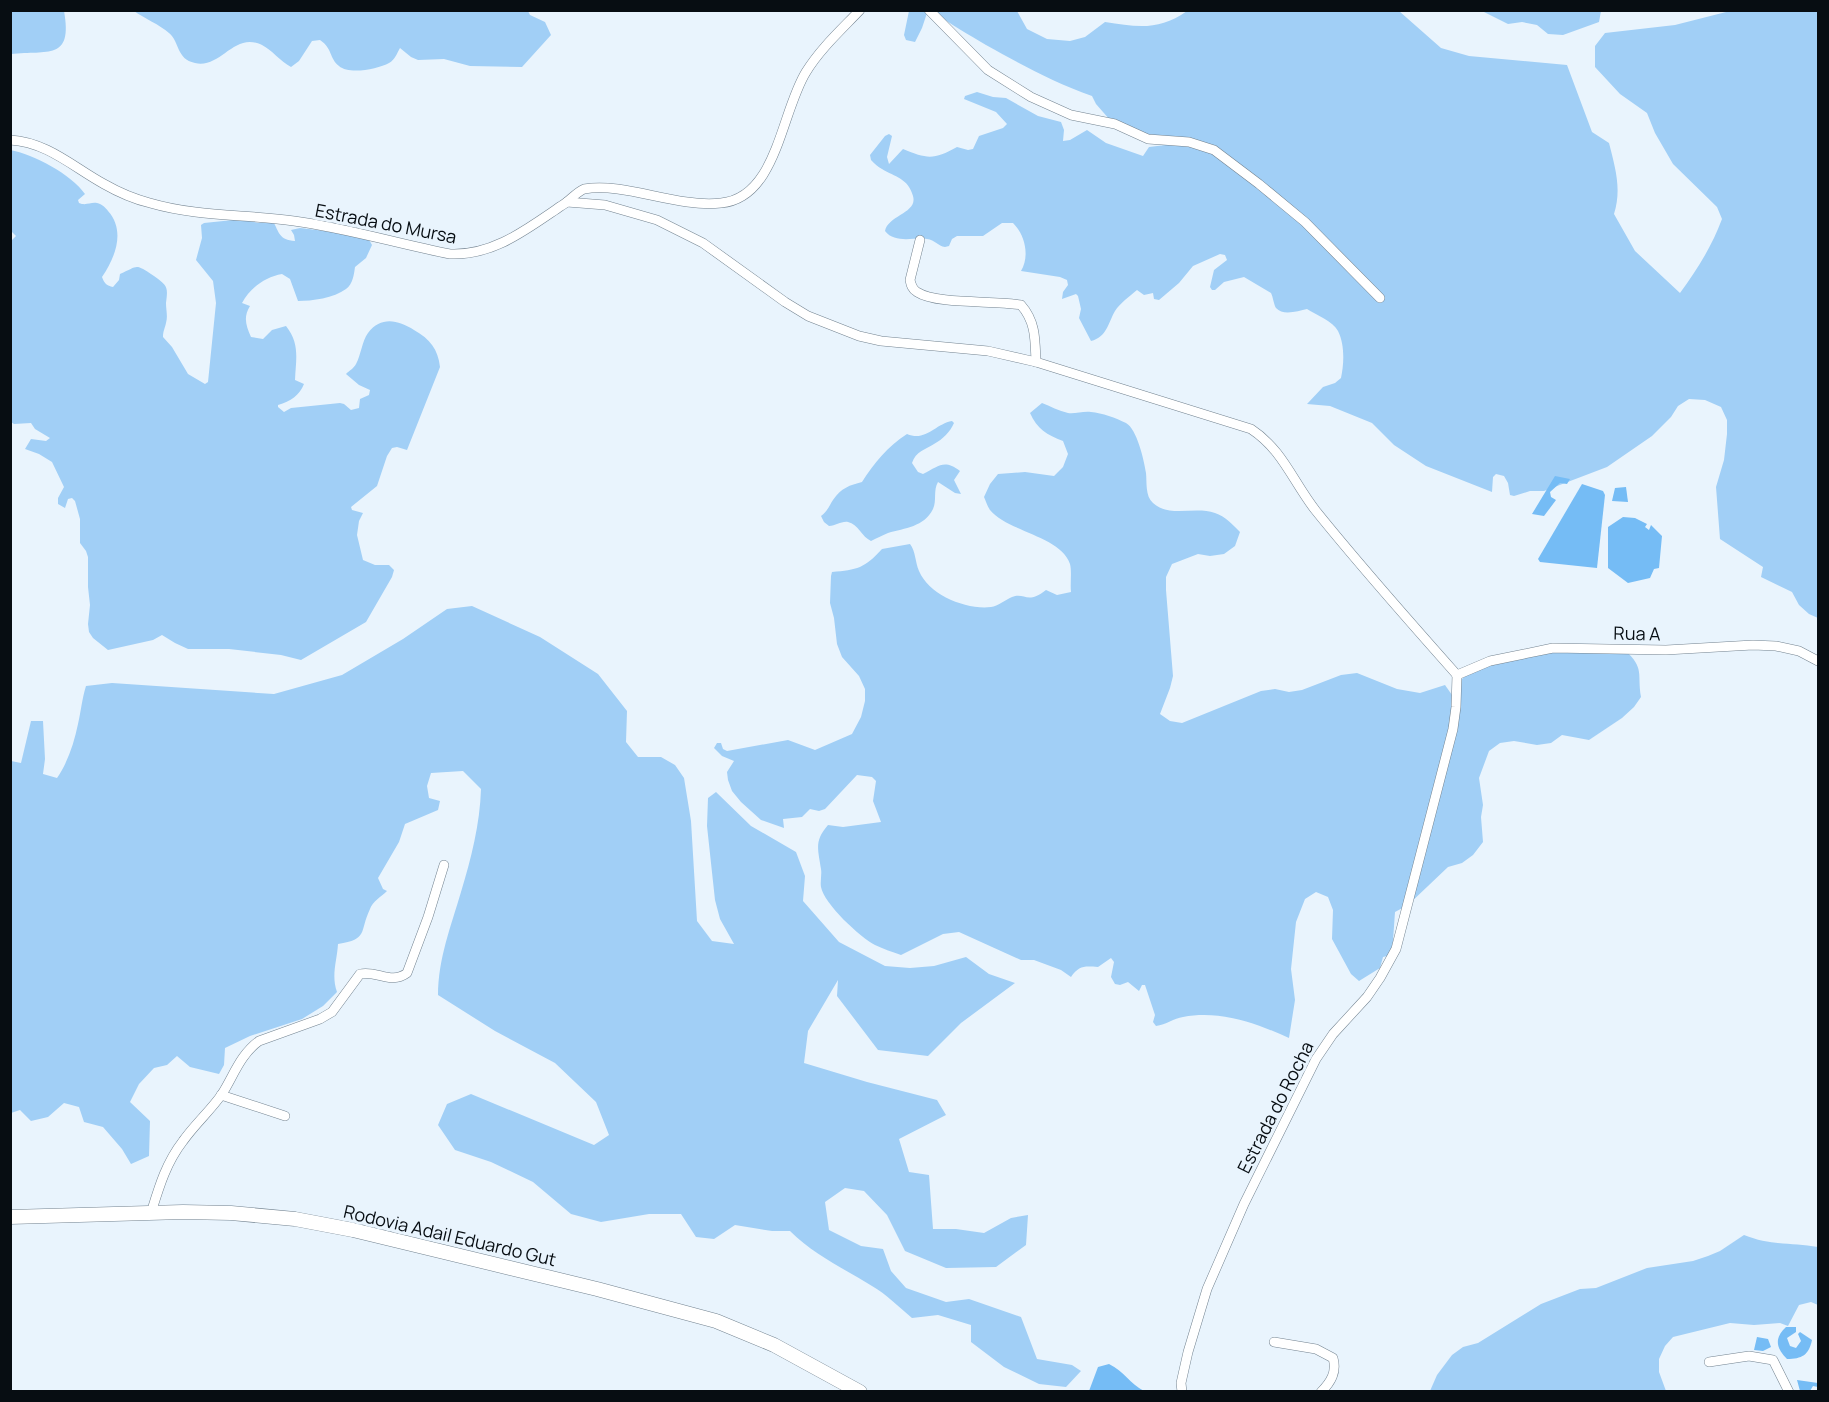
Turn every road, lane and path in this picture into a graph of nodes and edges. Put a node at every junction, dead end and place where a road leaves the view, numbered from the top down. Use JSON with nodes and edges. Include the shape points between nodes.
{"nodes":[{"id":1,"x":929,"y":10,"type":"edge"},
{"id":2,"x":857,"y":11,"type":"edge"},
{"id":3,"x":10,"y":140,"type":"edge"},
{"id":4,"x":567,"y":202,"type":"junction"},
{"id":5,"x":920,"y":240,"type":"dead end"},
{"id":6,"x":1380,"y":298,"type":"dead end"},
{"id":7,"x":1036,"y":362,"type":"junction"},
{"id":8,"x":1818,"y":661,"type":"edge"},
{"id":9,"x":1457,"y":675,"type":"junction"},
{"id":10,"x":444,"y":865,"type":"dead end"},
{"id":11,"x":221,"y":1095,"type":"junction"},
{"id":12,"x":285,"y":1116,"type":"dead end"},
{"id":13,"x":151,"y":1213,"type":"junction"},
{"id":14,"x":10,"y":1217,"type":"edge"},
{"id":15,"x":1274,"y":1342,"type":"dead end"},
{"id":16,"x":1709,"y":1362,"type":"dead end"},
{"id":17,"x":860,"y":1392,"type":"edge"},
{"id":18,"x":1182,"y":1392,"type":"edge"},
{"id":19,"x":1321,"y":1392,"type":"edge"},
{"id":20,"x":1789,"y":1392,"type":"edge"}],
"edges":[{"from":1,"to":6,"type":"street","via":[[988,70],[1031,97],[1071,115],[1114,124],[1148,139],[1189,142],[1214,150],[1305,222]]},
{"from":2,"to":4,"type":"street","name":"Estrada do Mursa","via":[[806,72],[793,95],[767,169],[747,193],[736,200],[708,204],[592,188]]},
{"from":3,"to":4,"type":"street","name":"Estrada do Mursa","via":[[57,154],[104,184],[151,204],[209,214],[294,221],[450,254],[470,254],[495,247]]},
{"from":4,"to":7,"type":"street","via":[[605,205],[657,220],[703,243],[785,302],[831,326],[881,341],[988,351]]},
{"from":5,"to":7,"type":"street","via":[[911,287],[930,297],[1021,305],[1034,328]]},
{"from":7,"to":9,"type":"street","via":[[1236,423],[1262,436],[1344,546]]},
{"from":8,"to":9,"type":"street","name":"Rua A","via":[[1799,651],[1776,646],[1666,651],[1553,648],[1490,661]]},
{"from":9,"to":18,"type":"street","name":"Estrada do Rocha","via":[[1453,729],[1396,949],[1367,997],[1316,1059],[1244,1204],[1207,1289],[1188,1352]]},
{"from":10,"to":11,"type":"street","via":[[407,973],[393,979],[360,974],[332,1012],[253,1046]]},
{"from":11,"to":12,"type":"street"},
{"from":11,"to":13,"type":"street","via":[[168,1162]]},
{"from":13,"to":14,"type":"main road","name":"Rodovia Adail Eduardo Gut"},
{"from":13,"to":17,"type":"main road","name":"Rodovia Adail Eduardo Gut","via":[[231,1213],[323,1224],[597,1289],[716,1321],[783,1350]]},
{"from":15,"to":19,"type":"street","via":[[1316,1349],[1333,1358],[1332,1380]]},
{"from":16,"to":20,"type":"street","via":[[1749,1356],[1773,1360]]}]}
